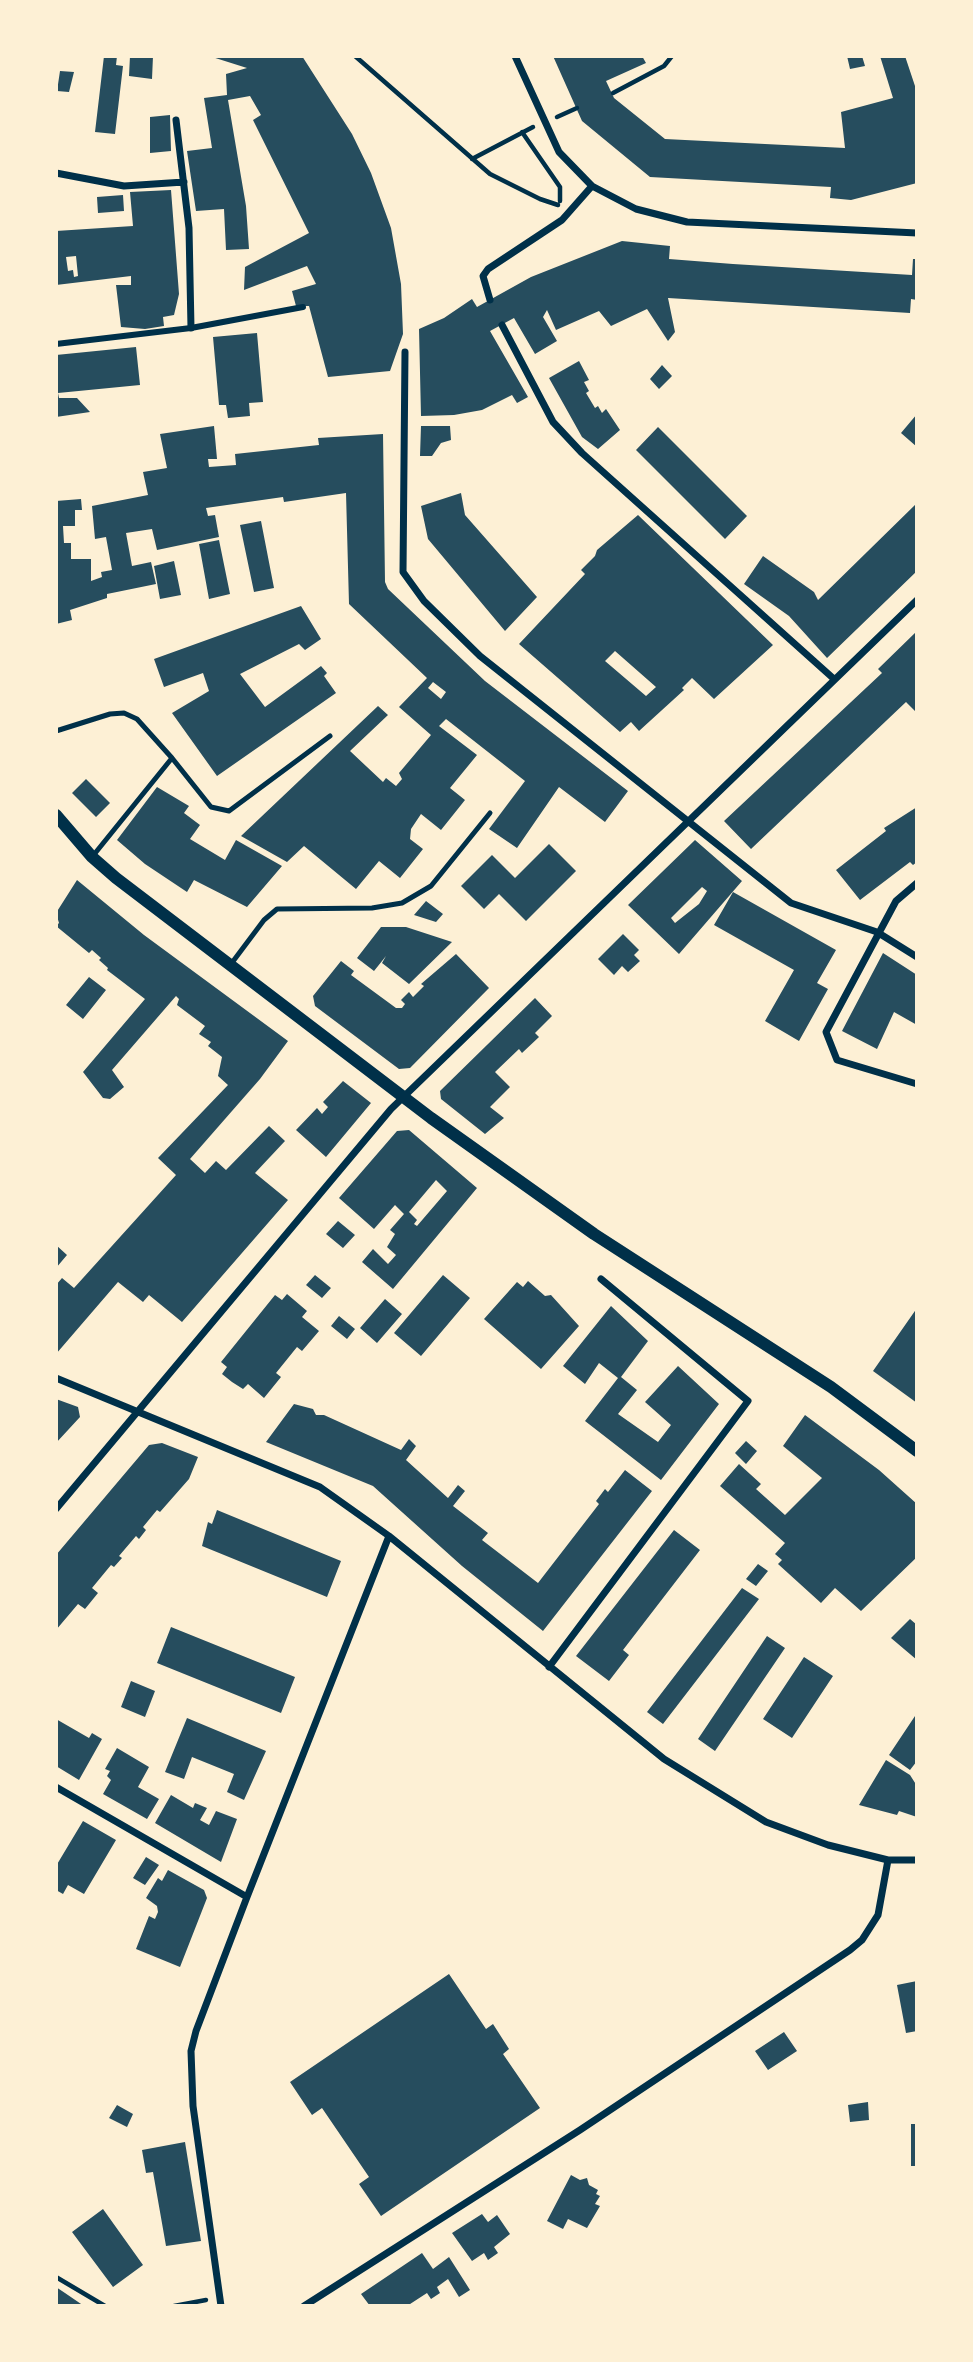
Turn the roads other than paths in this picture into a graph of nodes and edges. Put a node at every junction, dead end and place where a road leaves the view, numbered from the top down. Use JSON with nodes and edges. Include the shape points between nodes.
{"nodes":[{"id":1,"x":515,"y":56,"type":"edge"},
{"id":2,"x":176,"y":120,"type":"dead end"},
{"id":3,"x":56,"y":173,"type":"edge"},
{"id":4,"x":184,"y":182,"type":"junction"},
{"id":5,"x":592,"y":186,"type":"junction"},
{"id":6,"x":917,"y":233,"type":"edge"},
{"id":7,"x":490,"y":300,"type":"dead end"},
{"id":8,"x":303,"y":307,"type":"dead end"},
{"id":9,"x":502,"y":325,"type":"dead end"},
{"id":10,"x":191,"y":328,"type":"junction"},
{"id":11,"x":56,"y":344,"type":"edge"},
{"id":12,"x":405,"y":352,"type":"dead end"},
{"id":13,"x":917,"y":600,"type":"edge"},
{"id":14,"x":834,"y":679,"type":"junction"},
{"id":15,"x":56,"y":731,"type":"edge"},
{"id":16,"x":330,"y":736,"type":"dead end"},
{"id":17,"x":172,"y":758,"type":"junction"},
{"id":18,"x":489,"y":813,"type":"dead end"},
{"id":19,"x":56,"y":815,"type":"edge"},
{"id":20,"x":688,"y":819,"type":"junction"},
{"id":21,"x":92,"y":857,"type":"junction"},
{"id":22,"x":917,"y":883,"type":"edge"},
{"id":23,"x":877,"y":932,"type":"junction"},
{"id":24,"x":917,"y":957,"type":"edge"},
{"id":25,"x":229,"y":967,"type":"junction"},
{"id":26,"x":917,"y":1084,"type":"edge"},
{"id":27,"x":403,"y":1097,"type":"junction"},
{"id":28,"x":601,"y":1279,"type":"dead end"},
{"id":29,"x":56,"y":1378,"type":"edge"},
{"id":30,"x":137,"y":1412,"type":"junction"},
{"id":31,"x":917,"y":1451,"type":"edge"},
{"id":32,"x":56,"y":1509,"type":"edge"},
{"id":33,"x":389,"y":1536,"type":"junction"},
{"id":34,"x":550,"y":1667,"type":"junction"},
{"id":35,"x":56,"y":1787,"type":"edge"},
{"id":36,"x":888,"y":1860,"type":"junction"},
{"id":37,"x":917,"y":1860,"type":"edge"},
{"id":38,"x":247,"y":1897,"type":"junction"},
{"id":39,"x":222,"y":2306,"type":"edge"},
{"id":40,"x":304,"y":2306,"type":"edge"}],
"edges":[{"from":1,"to":5,"type":"street","via":[[559,152]]},
{"from":2,"to":4,"type":"street"},
{"from":3,"to":4,"type":"street","via":[[124,186]]},
{"from":4,"to":10,"type":"street"},
{"from":5,"to":6,"type":"street","via":[[635,209],[687,222]]},
{"from":5,"to":7,"type":"street","via":[[562,220],[488,269],[483,276]]},
{"from":8,"to":10,"type":"street"},
{"from":9,"to":14,"type":"street","via":[[553,422],[582,453]]},
{"from":10,"to":11,"type":"street"},
{"from":12,"to":20,"type":"street","via":[[403,572],[424,601],[480,656]]},
{"from":13,"to":14,"type":"street"},
{"from":14,"to":20,"type":"street"},
{"from":15,"to":17,"type":"lane","via":[[124,713],[137,719]]},
{"from":16,"to":17,"type":"lane","via":[[229,811],[211,807]]},
{"from":17,"to":21,"type":"lane"},
{"from":18,"to":25,"type":"lane","via":[[431,886],[402,903],[372,908],[277,909]]},
{"from":19,"to":21,"type":"street"},
{"from":20,"to":23,"type":"street","via":[[791,904]]},
{"from":20,"to":27,"type":"street"},
{"from":21,"to":25,"type":"street"},
{"from":22,"to":23,"type":"street","via":[[895,901]]},
{"from":23,"to":24,"type":"street"},
{"from":23,"to":26,"type":"street","via":[[826,1032],[837,1060]]},
{"from":25,"to":27,"type":"street"},
{"from":27,"to":30,"type":"street"},
{"from":27,"to":31,"type":"street","via":[[594,1234],[831,1387]]},
{"from":28,"to":34,"type":"street","via":[[748,1401]]},
{"from":29,"to":30,"type":"street"},
{"from":30,"to":32,"type":"street"},
{"from":30,"to":33,"type":"street","via":[[320,1487]]},
{"from":33,"to":34,"type":"street"},
{"from":33,"to":38,"type":"street"},
{"from":34,"to":36,"type":"street","via":[[664,1759],[726,1799],[779,1827]]},
{"from":35,"to":38,"type":"street"},
{"from":36,"to":37,"type":"street"},
{"from":36,"to":40,"type":"street","via":[[878,1915],[850,1950]]},
{"from":38,"to":39,"type":"street","via":[[191,2051],[193,2106]]}]}
